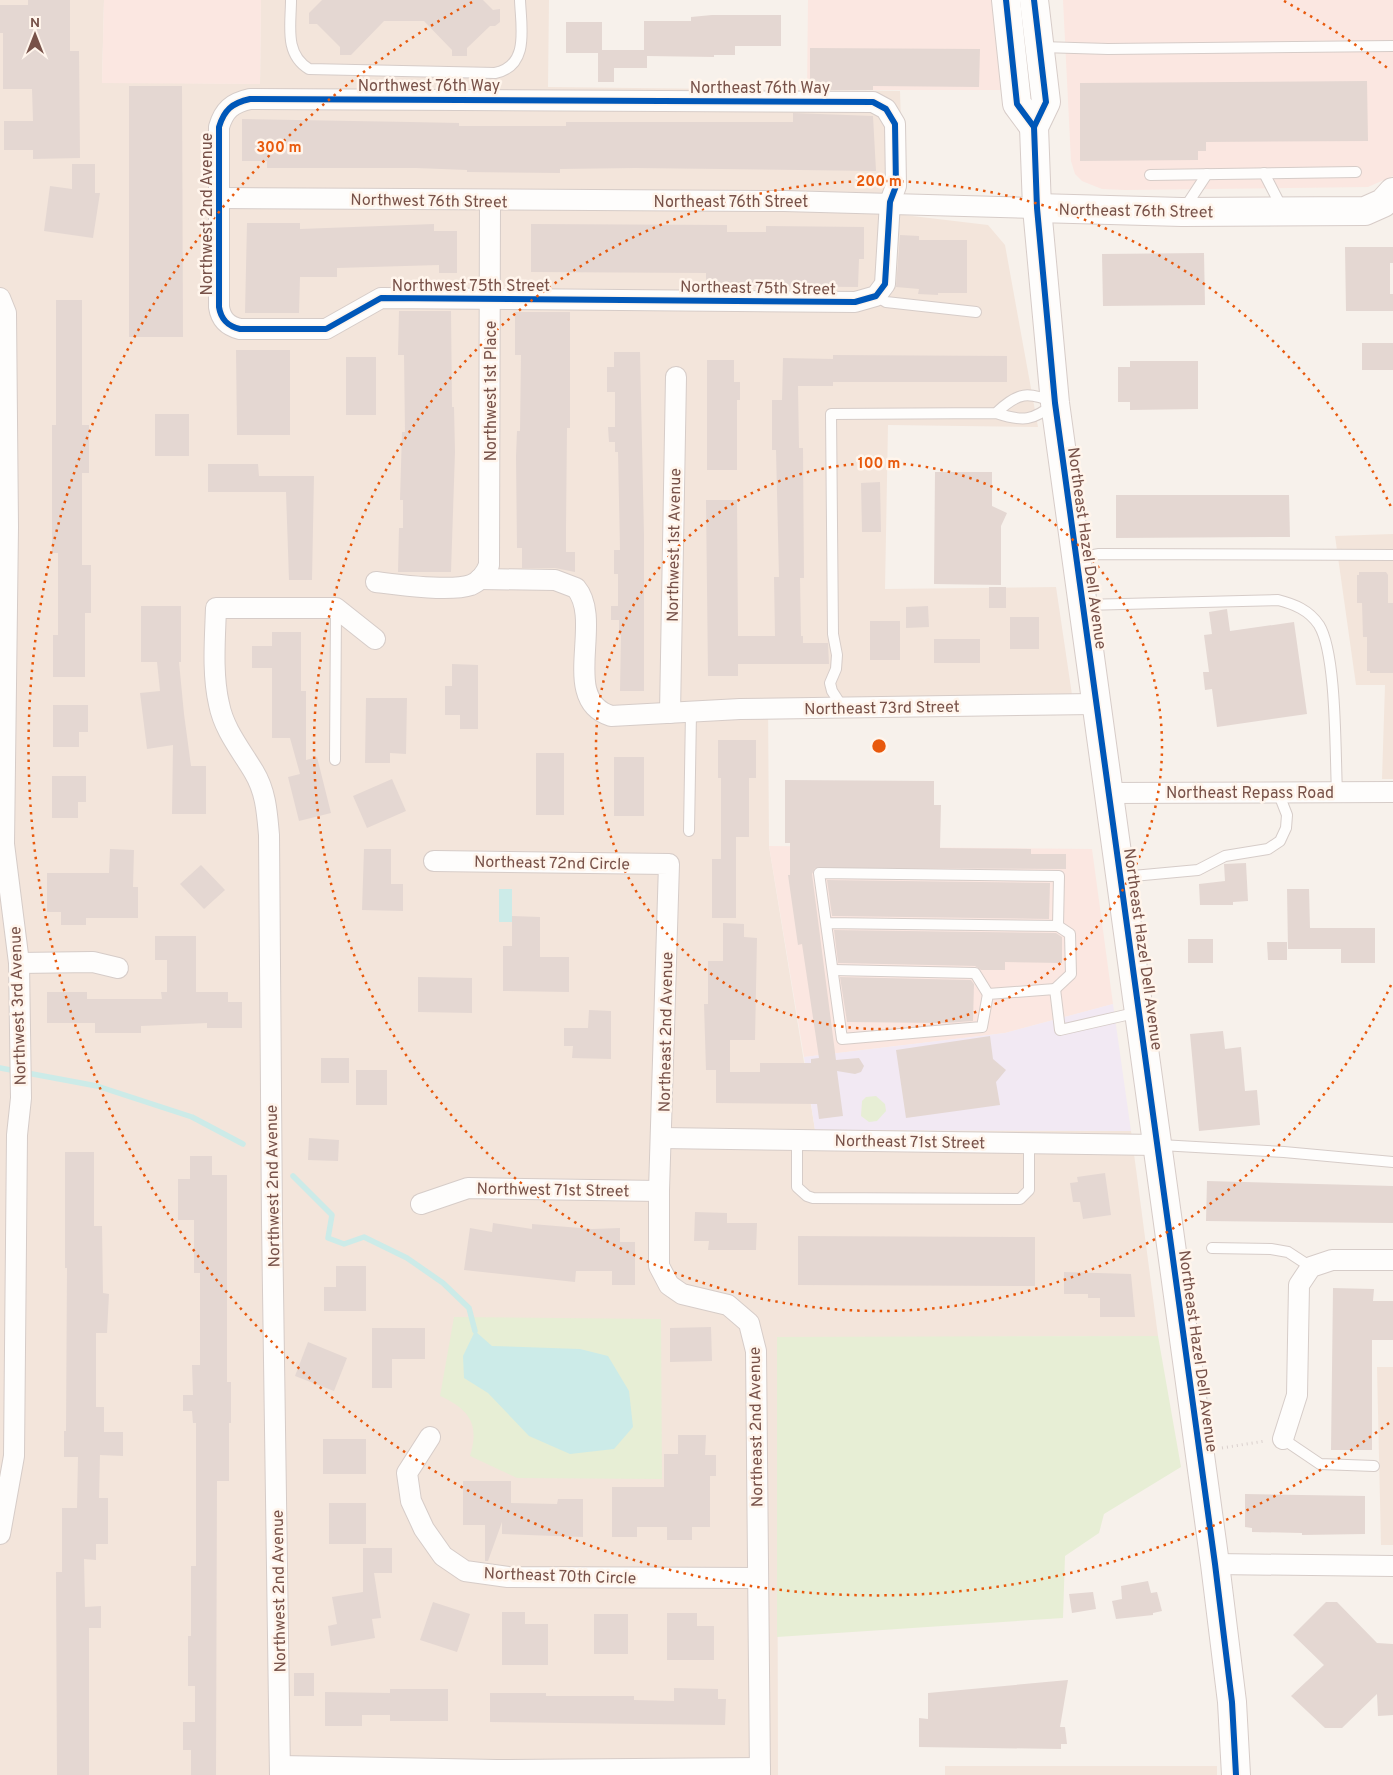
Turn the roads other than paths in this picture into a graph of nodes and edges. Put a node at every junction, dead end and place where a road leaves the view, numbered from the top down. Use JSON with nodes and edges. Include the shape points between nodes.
{"nodes":[{"id":1,"x":291,"y":0,"type":"edge"},
{"id":2,"x":520,"y":0,"type":"edge"},
{"id":3,"x":1006,"y":0,"type":"edge"},
{"id":4,"x":1034,"y":0,"type":"edge"},
{"id":5,"x":1393,"y":46,"type":"edge"},
{"id":6,"x":1040,"y":47,"type":"junction"},
{"id":7,"x":631,"y":100,"type":"joint"},
{"id":8,"x":228,"y":108,"type":"joint"},
{"id":9,"x":1034,"y":126,"type":"junction"},
{"id":10,"x":1356,"y":172,"type":"dead end"},
{"id":11,"x":1264,"y":173,"type":"junction"},
{"id":12,"x":1207,"y":174,"type":"junction"},
{"id":13,"x":1150,"y":175,"type":"dead end"},
{"id":14,"x":220,"y":198,"type":"junction"},
{"id":15,"x":1392,"y":198,"type":"edge"},
{"id":16,"x":490,"y":201,"type":"junction"},
{"id":17,"x":638,"y":201,"type":"joint"},
{"id":18,"x":890,"y":202,"type":"junction"},
{"id":19,"x":1037,"y":208,"type":"junction"},
{"id":20,"x":1283,"y":211,"type":"junction"},
{"id":21,"x":1182,"y":212,"type":"junction"},
{"id":22,"x":876,"y":296,"type":"junction"},
{"id":23,"x":0,"y":298,"type":"edge"},
{"id":24,"x":489,"y":299,"type":"junction"},
{"id":25,"x":638,"y":300,"type":"joint"},
{"id":26,"x":976,"y":312,"type":"dead end"},
{"id":27,"x":225,"y":321,"type":"joint"},
{"id":28,"x":676,"y":376,"type":"dead end"},
{"id":29,"x":1055,"y":403,"type":"junction"},
{"id":30,"x":996,"y":413,"type":"junction"},
{"id":31,"x":4,"y":527,"type":"edge"},
{"id":32,"x":1393,"y":555,"type":"edge"},
{"id":33,"x":1076,"y":558,"type":"junction"},
{"id":34,"x":480,"y":579,"type":"junction"},
{"id":35,"x":376,"y":582,"type":"dead end"},
{"id":36,"x":1082,"y":605,"type":"junction"},
{"id":37,"x":336,"y":608,"type":"junction"},
{"id":38,"x":375,"y":639,"type":"dead end"},
{"id":39,"x":1095,"y":704,"type":"junction"},
{"id":40,"x":842,"y":708,"type":"junction"},
{"id":41,"x":670,"y":712,"type":"junction"},
{"id":42,"x":691,"y":712,"type":"junction"},
{"id":43,"x":335,"y":760,"type":"dead end"},
{"id":44,"x":1278,"y":792,"type":"junction"},
{"id":45,"x":1337,"y":792,"type":"junction"},
{"id":46,"x":1393,"y":792,"type":"edge"},
{"id":47,"x":1107,"y":793,"type":"junction"},
{"id":48,"x":689,"y":831,"type":"dead end"},
{"id":49,"x":434,"y":861,"type":"dead end"},
{"id":50,"x":669,"y":864,"type":"joint"},
{"id":51,"x":1120,"y":877,"type":"junction"},
{"id":52,"x":826,"y":923,"type":"junction"},
{"id":53,"x":1058,"y":926,"type":"junction"},
{"id":54,"x":18,"y":964,"type":"junction"},
{"id":55,"x":118,"y":968,"type":"dead end"},
{"id":56,"x":833,"y":970,"type":"junction"},
{"id":57,"x":1055,"y":989,"type":"junction"},
{"id":58,"x":988,"y":994,"type":"junction"},
{"id":59,"x":1139,"y":1012,"type":"junction"},
{"id":60,"x":662,"y":1138,"type":"junction"},
{"id":61,"x":796,"y":1140,"type":"junction"},
{"id":62,"x":1029,"y":1143,"type":"junction"},
{"id":63,"x":1157,"y":1145,"type":"junction"},
{"id":64,"x":1393,"y":1162,"type":"edge"},
{"id":65,"x":659,"y":1191,"type":"junction"},
{"id":66,"x":421,"y":1204,"type":"dead end"},
{"id":67,"x":8,"y":1235,"type":"edge"},
{"id":68,"x":1212,"y":1248,"type":"dead end"},
{"id":69,"x":1393,"y":1260,"type":"edge"},
{"id":70,"x":1311,"y":1267,"type":"junction"},
{"id":71,"x":430,"y":1437,"type":"dead end"},
{"id":72,"x":1283,"y":1439,"type":"joint"},
{"id":73,"x":7,"y":1456,"type":"edge"},
{"id":74,"x":1374,"y":1466,"type":"dead end"},
{"id":75,"x":0,"y":1534,"type":"edge"},
{"id":76,"x":1215,"y":1564,"type":"junction"},
{"id":77,"x":1393,"y":1566,"type":"edge"},
{"id":78,"x":758,"y":1578,"type":"junction"},
{"id":79,"x":280,"y":1770,"type":"edge"},
{"id":80,"x":760,"y":1772,"type":"edge"},
{"id":81,"x":1236,"y":1775,"type":"edge"}],
"edges":[{"from":1,"to":2,"type":"lane","via":[[292,50],[301,64],[309,69],[495,73],[510,68],[520,55]]},
{"from":3,"to":9,"type":"main road","via":[[1017,104]]},
{"from":4,"to":6,"type":"main road","name":"Northeast Hazel Dell Avenue"},
{"from":5,"to":6,"type":"lane"},
{"from":6,"to":9,"type":"main road","name":"Northeast Hazel Dell Avenue","via":[[1046,102]]},
{"from":7,"to":8,"type":"street","name":"Northwest 76th Way","via":[[250,99],[238,101]]},
{"from":7,"to":18,"type":"street","name":"Northeast 76th Way","via":[[867,101],[879,104],[893,118],[896,127],[896,186]]},
{"from":8,"to":14,"type":"street","name":"Northwest 2nd Avenue","via":[[219,128]]},
{"from":9,"to":19,"type":"main road","name":"Northeast Hazel Dell Avenue"},
{"from":10,"to":11,"type":"lane"},
{"from":11,"to":12,"type":"lane"},
{"from":11,"to":20,"type":"lane"},
{"from":12,"to":13,"type":"lane"},
{"from":12,"to":21,"type":"lane"},
{"from":14,"to":16,"type":"street","name":"Northwest 76th Street"},
{"from":14,"to":27,"type":"street","name":"Northwest 2nd Avenue","via":[[219,307]]},
{"from":15,"to":20,"type":"main road","name":"Northeast 76th Street","via":[[1364,211]]},
{"from":16,"to":17,"type":"street","name":"Northwest 76th Street"},
{"from":16,"to":24,"type":"street","name":"Northwest 1st Place"},
{"from":17,"to":18,"type":"street","name":"Northeast 76th Street"},
{"from":18,"to":19,"type":"street","name":"Northeast 76th Street"},
{"from":18,"to":22,"type":"street","via":[[885,284]]},
{"from":19,"to":21,"type":"main road","name":"Northeast 76th Street"},
{"from":19,"to":29,"type":"main road","name":"Northeast Hazel Dell Avenue"},
{"from":20,"to":21,"type":"main road","name":"Northeast 76th Street"},
{"from":22,"to":25,"type":"street","name":"Northeast 75th Street","via":[[855,302]]},
{"from":22,"to":26,"type":"lane","via":[[886,302]]},
{"from":23,"to":31,"type":"street","name":"Northwest 3rd Avenue","via":[[6,313]]},
{"from":24,"to":25,"type":"street","name":"Northwest 75th Street"},
{"from":24,"to":27,"type":"street","name":"Northwest 75th Street","via":[[381,298],[326,329],[240,329]]},
{"from":24,"to":34,"type":"street","name":"Northwest 1st Place","via":[[491,556],[487,572]]},
{"from":28,"to":41,"type":"street","name":"Northwest 1st Avenue"},
{"from":29,"to":30,"type":"lane","via":[[1038,417],[1014,419]]},
{"from":29,"to":30,"type":"lane","via":[[1035,394],[1008,402]]},
{"from":29,"to":33,"type":"main road","name":"Northeast Hazel Dell Avenue"},
{"from":30,"to":40,"type":"lane","via":[[831,414],[833,634],[837,655],[830,683]]},
{"from":31,"to":54,"type":"street","name":"Northwest 3rd Avenue","via":[[4,844]]},
{"from":32,"to":33,"type":"lane","via":[[1100,554]]},
{"from":33,"to":36,"type":"main road","name":"Northeast Hazel Dell Avenue"},
{"from":34,"to":35,"type":"street","name":"Northeast 73rd Street","via":[[462,587]]},
{"from":34,"to":41,"type":"street","name":"Northeast 73rd Street","via":[[555,580],[576,588],[584,607],[585,682],[593,707],[611,716]]},
{"from":36,"to":39,"type":"main road","name":"Northeast Hazel Dell Avenue"},
{"from":36,"to":45,"type":"lane","via":[[1278,600],[1308,612],[1326,639]]},
{"from":37,"to":38,"type":"street"},
{"from":37,"to":43,"type":"lane"},
{"from":37,"to":79,"type":"street","name":"Northwest 2nd Avenue","via":[[216,608],[219,705],[230,736],[255,774],[266,800],[270,835]]},
{"from":39,"to":40,"type":"street","name":"Northeast 73rd Street"},
{"from":39,"to":47,"type":"main road","name":"Northeast Hazel Dell Avenue"},
{"from":40,"to":42,"type":"street","name":"Northeast 73rd Street"},
{"from":41,"to":42,"type":"street","name":"Northeast 73rd Street"},
{"from":42,"to":48,"type":"lane"},
{"from":44,"to":45,"type":"street","name":"Northeast Repass Road"},
{"from":44,"to":47,"type":"street","name":"Northeast Repass Road"},
{"from":44,"to":51,"type":"lane","via":[[1287,815],[1286,828],[1280,841],[1268,849],[1225,856],[1198,870]]},
{"from":45,"to":46,"type":"street","name":"Northeast Repass Road"},
{"from":47,"to":51,"type":"main road","name":"Northeast Hazel Dell Avenue"},
{"from":49,"to":50,"type":"street","name":"Northeast 72nd Circle"},
{"from":50,"to":60,"type":"street","name":"Northeast 2nd Avenue"},
{"from":51,"to":59,"type":"main road","name":"Northeast Hazel Dell Avenue"},
{"from":52,"to":53,"type":"lane"},
{"from":52,"to":53,"type":"lane","via":[[819,873],[1058,876]]},
{"from":52,"to":56,"type":"lane"},
{"from":53,"to":57,"type":"lane","via":[[1070,934],[1071,974]]},
{"from":54,"to":55,"type":"street","via":[[93,962]]},
{"from":54,"to":67,"type":"street","name":"Northwest 3rd Avenue","via":[[21,1098]]},
{"from":56,"to":58,"type":"lane","via":[[975,973]]},
{"from":56,"to":58,"type":"lane","via":[[842,1038],[982,1027]]},
{"from":57,"to":58,"type":"lane"},
{"from":57,"to":59,"type":"lane","via":[[1060,1030]]},
{"from":59,"to":63,"type":"main road","name":"Northeast Hazel Dell Avenue"},
{"from":60,"to":61,"type":"street","name":"Northeast 71st Street"},
{"from":60,"to":65,"type":"street","name":"Northeast 2nd Avenue"},
{"from":61,"to":62,"type":"street","name":"Northeast 71st Street"},
{"from":61,"to":62,"type":"lane","via":[[797,1187],[801,1193],[814,1198],[1020,1199],[1029,1190]]},
{"from":62,"to":63,"type":"street","name":"Northeast 71st Street"},
{"from":63,"to":64,"type":"lane"},
{"from":63,"to":76,"type":"main road","name":"Northeast Hazel Dell Avenue"},
{"from":65,"to":66,"type":"street","name":"Northwest 71st Street","via":[[468,1188]]},
{"from":65,"to":78,"type":"street","name":"Northeast 2nd Avenue","via":[[659,1266],[669,1285],[682,1294],[728,1306],[748,1323],[756,1351]]},
{"from":67,"to":73,"type":"street","name":"Northwest 3rd Avenue"},
{"from":68,"to":70,"type":"lane","via":[[1288,1252]]},
{"from":69,"to":70,"type":"street","via":[[1332,1260]]},
{"from":70,"to":72,"type":"street","via":[[1299,1285],[1297,1395]]},
{"from":71,"to":78,"type":"street","name":"Northeast 70th Circle","via":[[407,1474],[411,1501],[424,1529],[443,1556],[465,1571],[508,1577]]},
{"from":72,"to":74,"type":"lane","via":[[1320,1464]]},
{"from":73,"to":75,"type":"street","name":"Northwest 3rd Avenue"},
{"from":76,"to":77,"type":"street"},
{"from":76,"to":81,"type":"main road","name":"Northeast Hazel Dell Avenue","via":[[1232,1702]]},
{"from":78,"to":80,"type":"street","name":"Northeast 2nd Avenue"},
{"from":79,"to":80,"type":"street"}]}
